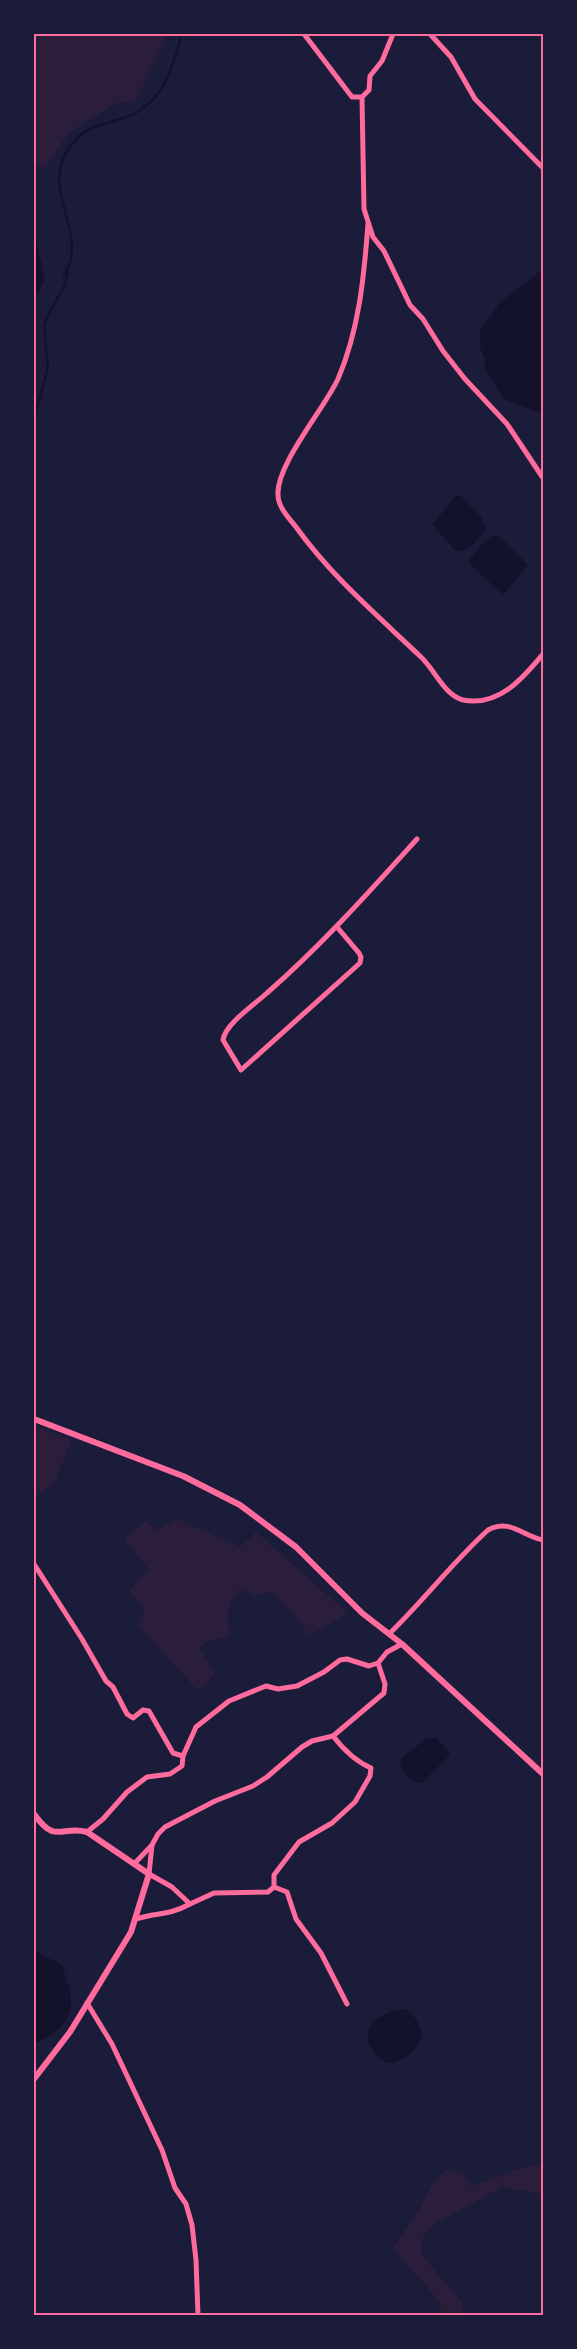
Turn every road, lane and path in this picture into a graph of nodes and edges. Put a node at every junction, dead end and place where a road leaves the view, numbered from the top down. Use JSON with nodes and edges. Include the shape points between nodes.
{"nodes":[{"id":1,"x":304,"y":34,"type":"edge"},
{"id":2,"x":393,"y":34,"type":"edge"},
{"id":3,"x":430,"y":34,"type":"edge"},
{"id":4,"x":362,"y":97,"type":"junction"},
{"id":5,"x":543,"y":168,"type":"edge"},
{"id":6,"x":368,"y":224,"type":"junction"},
{"id":7,"x":543,"y":478,"type":"edge"},
{"id":8,"x":543,"y":654,"type":"edge"},
{"id":9,"x":417,"y":840,"type":"dead end"},
{"id":10,"x":337,"y":927,"type":"junction"},
{"id":11,"x":34,"y":1419,"type":"edge"},
{"id":12,"x":543,"y":1540,"type":"edge"},
{"id":13,"x":34,"y":1564,"type":"edge"},
{"id":14,"x":388,"y":1634,"type":"junction"},
{"id":15,"x":402,"y":1644,"type":"junction"},
{"id":16,"x":378,"y":1663,"type":"junction"},
{"id":17,"x":332,"y":1736,"type":"junction"},
{"id":18,"x":183,"y":1756,"type":"junction"},
{"id":19,"x":543,"y":1774,"type":"edge"},
{"id":20,"x":34,"y":1814,"type":"edge"},
{"id":21,"x":87,"y":1832,"type":"junction"},
{"id":22,"x":152,"y":1846,"type":"junction"},
{"id":23,"x":134,"y":1864,"type":"junction"},
{"id":24,"x":148,"y":1874,"type":"junction"},
{"id":25,"x":274,"y":1887,"type":"junction"},
{"id":26,"x":190,"y":1904,"type":"junction"},
{"id":27,"x":136,"y":1919,"type":"junction"},
{"id":28,"x":87,"y":2003,"type":"junction"},
{"id":29,"x":347,"y":2004,"type":"dead end"},
{"id":30,"x":34,"y":2079,"type":"edge"},
{"id":31,"x":198,"y":2315,"type":"edge"}],
"edges":[{"from":1,"to":4,"type":"street","via":[[346,91],[352,97]]},
{"from":2,"to":4,"type":"street","via":[[382,60],[370,76],[369,90]]},
{"from":3,"to":5,"type":"street","via":[[451,57],[475,99]]},
{"from":4,"to":6,"type":"street","via":[[364,208]]},
{"from":6,"to":7,"type":"street","via":[[410,305],[423,319],[442,351],[507,424]]},
{"from":6,"to":8,"type":"street","via":[[353,337],[337,380],[278,480],[279,501],[332,574],[422,658],[452,695],[473,700],[502,694],[524,678]]},
{"from":9,"to":10,"type":"street"},
{"from":10,"to":10,"type":"street","via":[[229,1027],[223,1040],[241,1070],[360,963],[359,953]]},
{"from":11,"to":14,"type":"street","via":[[183,1476],[240,1505],[296,1547],[362,1613]]},
{"from":12,"to":14,"type":"street","via":[[502,1525],[488,1530]]},
{"from":13,"to":18,"type":"street","via":[[106,1681],[113,1687],[126,1714],[133,1718],[143,1710],[149,1712],[173,1753]]},
{"from":14,"to":15,"type":"street"},
{"from":15,"to":16,"type":"street","via":[[386,1652]]},
{"from":15,"to":19,"type":"street"},
{"from":16,"to":17,"type":"street","via":[[385,1684],[384,1693]]},
{"from":16,"to":18,"type":"street","via":[[369,1666],[340,1660],[297,1686],[278,1689],[266,1686],[229,1701],[196,1727]]},
{"from":17,"to":22,"type":"street","via":[[302,1746],[254,1786],[165,1827]]},
{"from":17,"to":25,"type":"street","via":[[342,1748],[371,1768],[370,1776],[345,1813],[299,1842],[274,1874]]},
{"from":18,"to":21,"type":"street","via":[[182,1766],[170,1774],[147,1777]]},
{"from":20,"to":21,"type":"street","via":[[47,1829],[58,1834],[75,1830]]},
{"from":21,"to":23,"type":"street"},
{"from":22,"to":23,"type":"street"},
{"from":22,"to":24,"type":"street"},
{"from":23,"to":24,"type":"street"},
{"from":24,"to":26,"type":"street","via":[[172,1887]]},
{"from":24,"to":27,"type":"street"},
{"from":25,"to":26,"type":"street","via":[[268,1892],[214,1893]]},
{"from":25,"to":29,"type":"street","via":[[287,1892],[296,1920],[321,1953]]},
{"from":26,"to":27,"type":"street","via":[[175,1912]]},
{"from":27,"to":28,"type":"street","via":[[132,1932]]},
{"from":28,"to":30,"type":"street","via":[[70,2032]]},
{"from":28,"to":31,"type":"street","via":[[112,2044],[162,2150],[175,2188],[186,2204],[196,2260]]}]}
